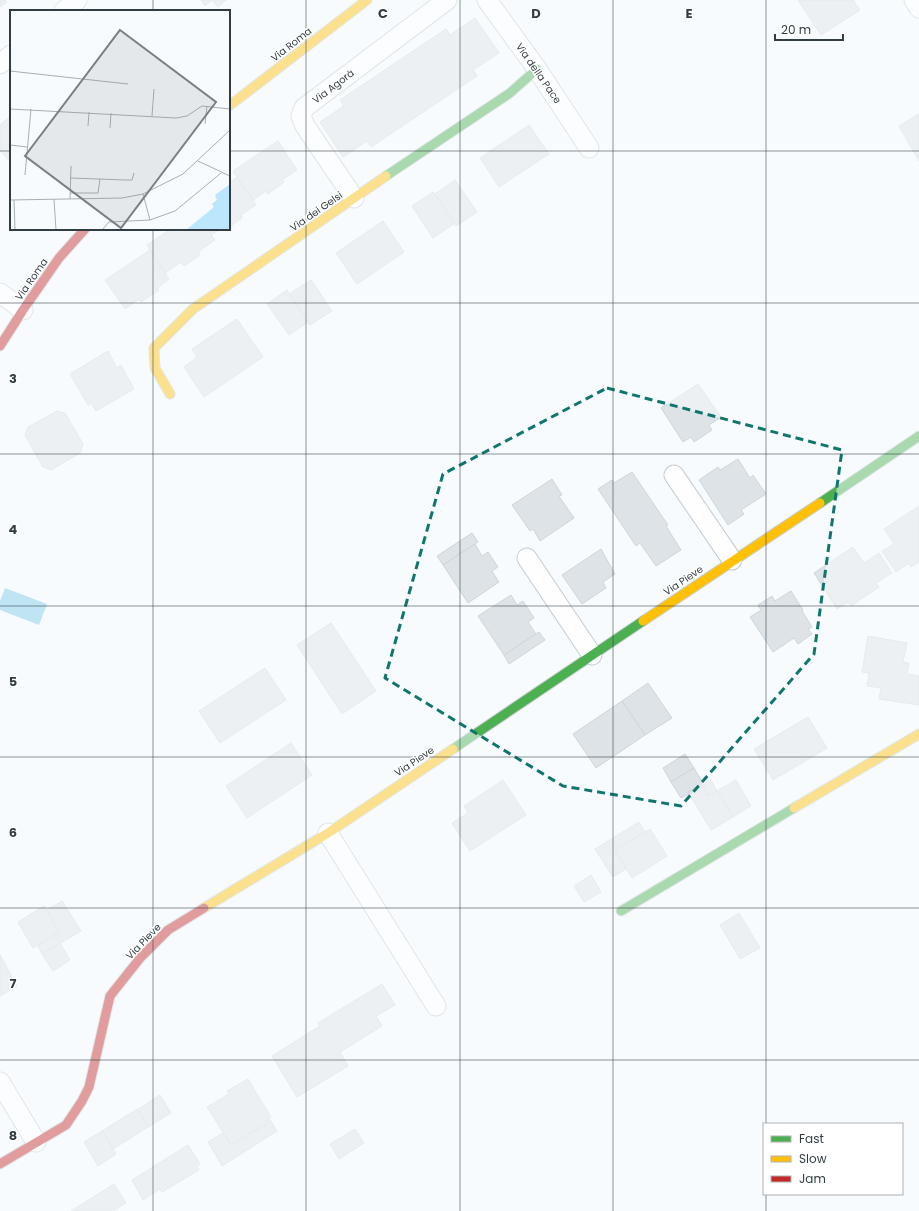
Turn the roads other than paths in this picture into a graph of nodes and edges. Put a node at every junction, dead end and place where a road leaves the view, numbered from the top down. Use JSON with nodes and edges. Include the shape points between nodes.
{"nodes":[{"id":1,"x":77,"y":0,"type":"edge"},
{"id":2,"x":367,"y":0,"type":"edge"},
{"id":3,"x":447,"y":0,"type":"edge"},
{"id":4,"x":487,"y":0,"type":"edge"},
{"id":5,"x":914,"y":0,"type":"edge"},
{"id":6,"x":919,"y":8,"type":"edge"},
{"id":7,"x":65,"y":10,"type":"edge"},
{"id":8,"x":10,"y":56,"type":"edge"},
{"id":9,"x":0,"y":64,"type":"edge"},
{"id":10,"x":537,"y":69,"type":"junction"},
{"id":11,"x":230,"y":105,"type":"edge"},
{"id":12,"x":589,"y":148,"type":"dead end"},
{"id":13,"x":354,"y":198,"type":"junction"},
{"id":14,"x":84,"y":230,"type":"edge"},
{"id":15,"x":0,"y":293,"type":"edge"},
{"id":16,"x":23,"y":310,"type":"junction"},
{"id":17,"x":0,"y":346,"type":"edge"},
{"id":18,"x":170,"y":394,"type":"dead end"},
{"id":19,"x":919,"y":436,"type":"edge"},
{"id":20,"x":674,"y":475,"type":"dead end"},
{"id":21,"x":527,"y":558,"type":"dead end"},
{"id":22,"x":732,"y":560,"type":"junction"},
{"id":23,"x":592,"y":655,"type":"junction"},
{"id":24,"x":919,"y":734,"type":"edge"},
{"id":25,"x":328,"y":833,"type":"junction"},
{"id":26,"x":621,"y":912,"type":"dead end"},
{"id":27,"x":436,"y":1006,"type":"dead end"},
{"id":28,"x":0,"y":1082,"type":"edge"},
{"id":29,"x":36,"y":1142,"type":"junction"},
{"id":30,"x":0,"y":1164,"type":"edge"}],
"edges":[{"from":1,"to":7,"type":"street"},
{"from":2,"to":11,"type":"street","name":"Via Roma"},
{"from":3,"to":13,"type":"street","name":"Via Agorà","via":[[304,108],[301,116],[305,126]]},
{"from":4,"to":10,"type":"street","name":"Via della Pace"},
{"from":5,"to":6,"type":"street"},
{"from":8,"to":9,"type":"street"},
{"from":10,"to":12,"type":"street","name":"Via della Pace"},
{"from":10,"to":13,"type":"street","name":"Via dei Gelsi","via":[[510,93]]},
{"from":13,"to":18,"type":"street","name":"Via dei Gelsi","via":[[193,309],[154,348],[156,368]]},
{"from":14,"to":16,"type":"street","name":"Via Roma","via":[[59,258]]},
{"from":15,"to":16,"type":"street"},
{"from":16,"to":17,"type":"street","name":"Via Roma"},
{"from":19,"to":22,"type":"street","name":"Via Pieve"},
{"from":20,"to":22,"type":"street"},
{"from":21,"to":23,"type":"street"},
{"from":22,"to":23,"type":"street","name":"Via Pieve"},
{"from":23,"to":25,"type":"street","name":"Via Pieve"},
{"from":24,"to":26,"type":"street"},
{"from":25,"to":27,"type":"street"},
{"from":25,"to":29,"type":"street","name":"Via Pieve","via":[[168,930],[141,957],[110,996],[89,1087],[82,1101],[66,1124]]},
{"from":28,"to":29,"type":"street"},
{"from":29,"to":30,"type":"street","name":"Via Pieve"}]}
